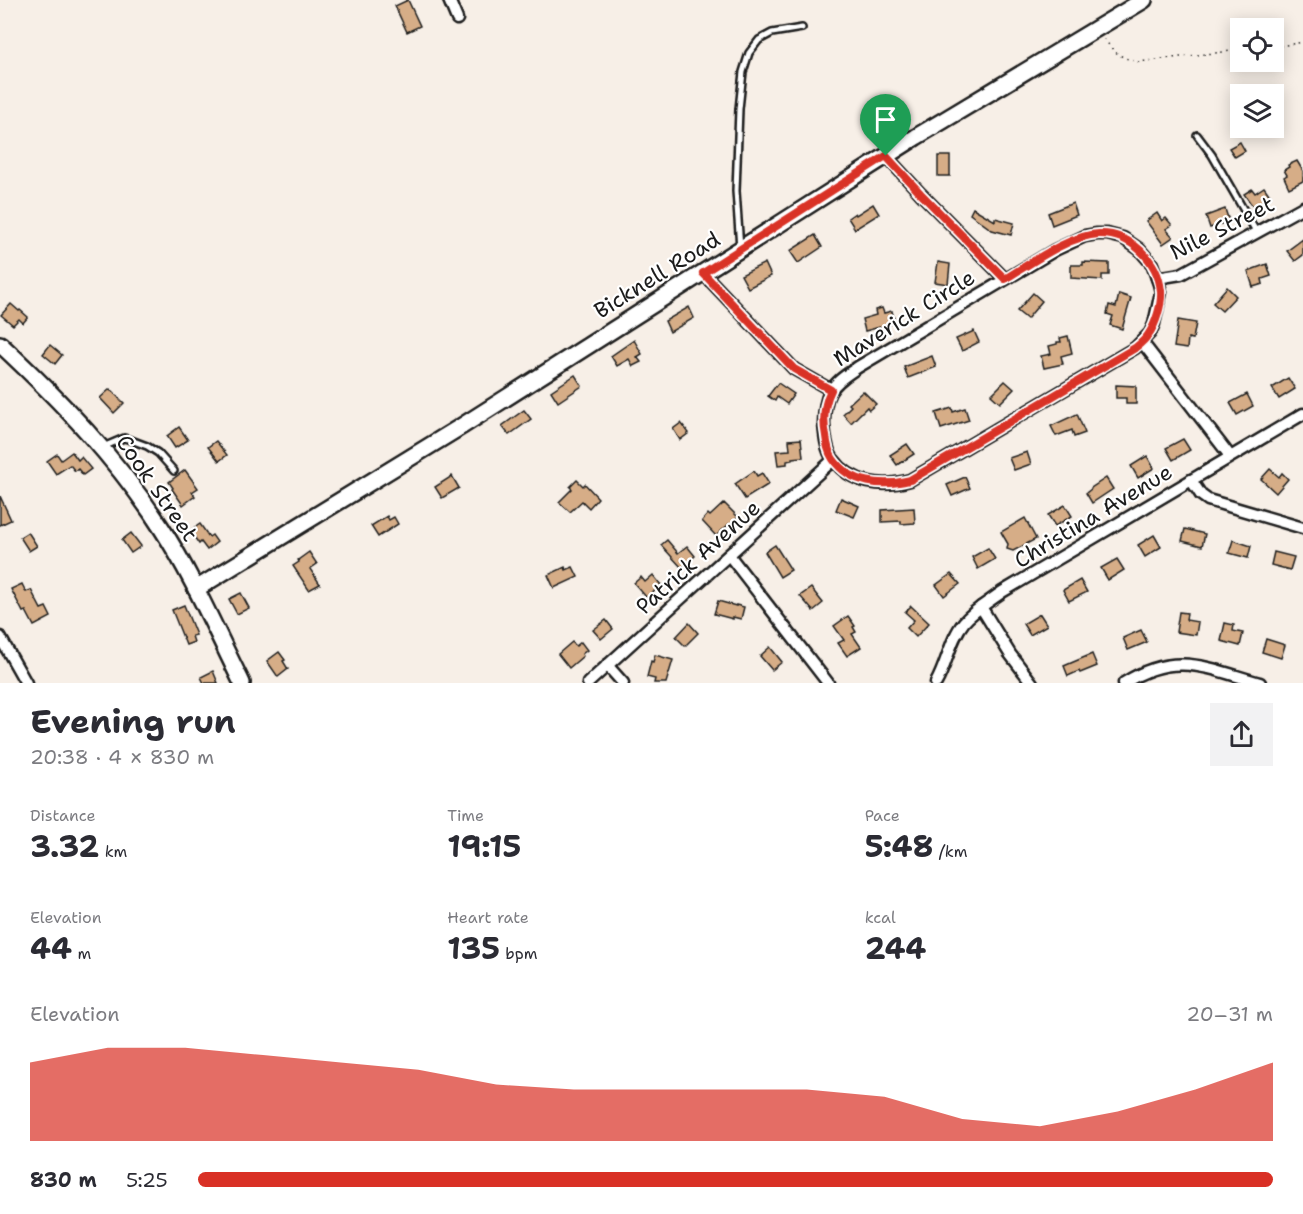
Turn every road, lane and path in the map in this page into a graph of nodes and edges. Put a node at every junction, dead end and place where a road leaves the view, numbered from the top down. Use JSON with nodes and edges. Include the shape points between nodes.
{"nodes":[{"id":1,"x":449,"y":0,"type":"edge"},
{"id":2,"x":1144,"y":0,"type":"edge"},
{"id":3,"x":457,"y":18,"type":"dead end"},
{"id":4,"x":802,"y":28,"type":"dead end"},
{"id":5,"x":1097,"y":28,"type":"junction"},
{"id":6,"x":1303,"y":42,"type":"edge"},
{"id":7,"x":1284,"y":45,"type":"edge"},
{"id":8,"x":1230,"y":51,"type":"edge"},
{"id":9,"x":1197,"y":135,"type":"dead end"},
{"id":10,"x":886,"y":156,"type":"junction"},
{"id":11,"x":1303,"y":207,"type":"edge"},
{"id":12,"x":1257,"y":233,"type":"junction"},
{"id":13,"x":740,"y":249,"type":"junction"},
{"id":14,"x":703,"y":273,"type":"junction"},
{"id":15,"x":1157,"y":278,"type":"junction"},
{"id":16,"x":1005,"y":279,"type":"junction"},
{"id":17,"x":1142,"y":342,"type":"junction"},
{"id":18,"x":0,"y":344,"type":"edge"},
{"id":19,"x":831,"y":390,"type":"junction"},
{"id":20,"x":1303,"y":414,"type":"edge"},
{"id":21,"x":102,"y":448,"type":"junction"},
{"id":22,"x":1230,"y":456,"type":"junction"},
{"id":23,"x":833,"y":460,"type":"junction"},
{"id":24,"x":174,"y":471,"type":"dead end"},
{"id":25,"x":1191,"y":480,"type":"junction"},
{"id":26,"x":1303,"y":528,"type":"edge"},
{"id":27,"x":729,"y":555,"type":"junction"},
{"id":28,"x":196,"y":590,"type":"junction"},
{"id":29,"x":981,"y":608,"type":"junction"},
{"id":30,"x":0,"y":637,"type":"edge"},
{"id":31,"x":608,"y":665,"type":"junction"},
{"id":32,"x":26,"y":683,"type":"edge"},
{"id":33,"x":242,"y":683,"type":"edge"},
{"id":34,"x":588,"y":683,"type":"edge"},
{"id":35,"x":623,"y":683,"type":"edge"},
{"id":36,"x":828,"y":683,"type":"edge"},
{"id":37,"x":936,"y":683,"type":"edge"},
{"id":38,"x":1032,"y":683,"type":"edge"},
{"id":39,"x":1124,"y":683,"type":"edge"},
{"id":40,"x":1260,"y":683,"type":"edge"}],
"edges":[{"from":1,"to":3,"type":"street"},
{"from":2,"to":5,"type":"street","name":"Bicknell Road"},
{"from":4,"to":13,"type":"lane","via":[[772,33],[759,40],[749,53],[743,72],[736,191]]},
{"from":5,"to":8,"type":"path","via":[[1118,55],[1138,62]]},
{"from":5,"to":10,"type":"street","name":"Bicknell Road"},
{"from":6,"to":7,"type":"path"},
{"from":9,"to":12,"type":"lane"},
{"from":10,"to":13,"type":"street","name":"Bicknell Road"},
{"from":10,"to":16,"type":"street"},
{"from":11,"to":12,"type":"street","name":"Nile Street"},
{"from":12,"to":15,"type":"street","name":"Nile Street","via":[[1181,274]]},
{"from":13,"to":14,"type":"street","name":"Bicknell Road"},
{"from":14,"to":19,"type":"street","via":[[794,369]]},
{"from":14,"to":28,"type":"street","name":"Bicknell Road"},
{"from":15,"to":16,"type":"street","name":"Maverick Circle","via":[[1152,264],[1124,238],[1097,234],[1068,243]]},
{"from":15,"to":17,"type":"street","name":"Maverick Circle","via":[[1161,292],[1157,313]]},
{"from":16,"to":19,"type":"street","name":"Maverick Circle","via":[[858,367]]},
{"from":17,"to":22,"type":"street"},
{"from":17,"to":23,"type":"street","name":"Maverick Circle","via":[[910,480],[889,484],[861,480]]},
{"from":18,"to":21,"type":"street","name":"Cook Street"},
{"from":19,"to":23,"type":"street","name":"Maverick Circle","via":[[824,430]]},
{"from":20,"to":22,"type":"street","name":"Christina Avenue"},
{"from":21,"to":24,"type":"lane","via":[[124,438],[131,440],[158,453]]},
{"from":21,"to":28,"type":"street","name":"Cook Street","via":[[164,531]]},
{"from":22,"to":25,"type":"street","name":"Christina Avenue"},
{"from":23,"to":27,"type":"street","name":"Patrick Avenue"},
{"from":25,"to":26,"type":"street","via":[[1209,500]]},
{"from":25,"to":29,"type":"street","name":"Christina Avenue"},
{"from":27,"to":31,"type":"street","name":"Patrick Avenue"},
{"from":27,"to":36,"type":"street"},
{"from":28,"to":33,"type":"street","name":"Cook Street"},
{"from":29,"to":37,"type":"street","name":"Christina Avenue","via":[[959,628]]},
{"from":29,"to":38,"type":"street"},
{"from":30,"to":32,"type":"street"},
{"from":31,"to":34,"type":"street","name":"Patrick Avenue"},
{"from":31,"to":35,"type":"street"},
{"from":39,"to":40,"type":"street","via":[[1154,668],[1187,664]]}]}
